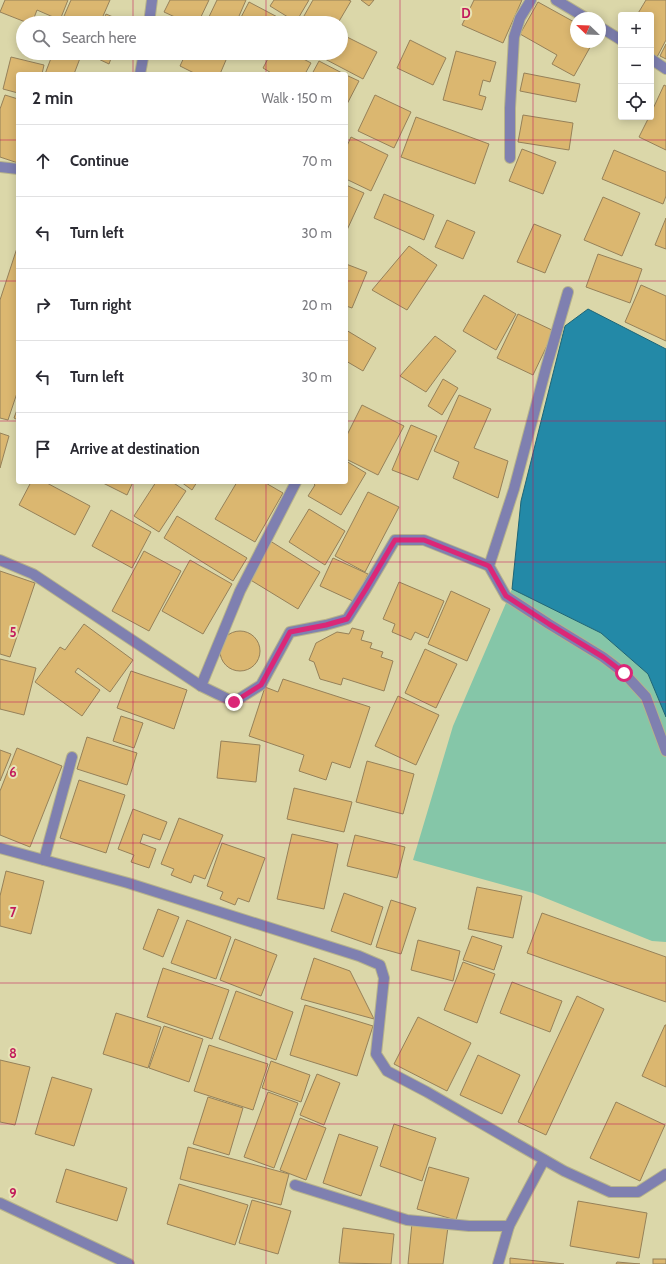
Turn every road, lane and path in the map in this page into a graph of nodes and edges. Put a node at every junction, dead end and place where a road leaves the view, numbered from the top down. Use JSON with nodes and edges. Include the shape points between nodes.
{"nodes":[{"id":1,"x":152,"y":0,"type":"edge"},
{"id":2,"x":531,"y":0,"type":"edge"},
{"id":3,"x":556,"y":0,"type":"edge"},
{"id":4,"x":576,"y":12,"type":"edge"},
{"id":5,"x":150,"y":16,"type":"edge"},
{"id":6,"x":606,"y":31,"type":"edge"},
{"id":7,"x":618,"y":38,"type":"edge"},
{"id":8,"x":143,"y":60,"type":"edge"},
{"id":9,"x":654,"y":61,"type":"edge"},
{"id":10,"x":666,"y":69,"type":"edge"},
{"id":11,"x":140,"y":72,"type":"edge"},
{"id":12,"x":510,"y":158,"type":"dead end"},
{"id":13,"x":0,"y":167,"type":"edge"},
{"id":14,"x":16,"y":169,"type":"edge"},
{"id":15,"x":568,"y":292,"type":"dead end"},
{"id":16,"x":295,"y":484,"type":"edge"},
{"id":17,"x":0,"y":560,"type":"edge"},
{"id":18,"x":489,"y":566,"type":"junction"},
{"id":19,"x":201,"y":686,"type":"junction"},
{"id":20,"x":666,"y":751,"type":"edge"},
{"id":21,"x":72,"y":757,"type":"dead end"},
{"id":22,"x":0,"y":848,"type":"edge"},
{"id":23,"x":44,"y":860,"type":"junction"},
{"id":24,"x":544,"y":1160,"type":"junction"},
{"id":25,"x":666,"y":1174,"type":"edge"},
{"id":26,"x":295,"y":1185,"type":"dead end"},
{"id":27,"x":0,"y":1204,"type":"edge"},
{"id":28,"x":509,"y":1226,"type":"junction"},
{"id":29,"x":129,"y":1264,"type":"edge"},
{"id":30,"x":498,"y":1264,"type":"edge"}],
"edges":[{"from":1,"to":5,"type":"street"},
{"from":2,"to":12,"type":"street","via":[[520,18],[514,37]]},
{"from":3,"to":4,"type":"street"},
{"from":6,"to":7,"type":"street"},
{"from":8,"to":11,"type":"street"},
{"from":9,"to":10,"type":"street"},
{"from":13,"to":14,"type":"street"},
{"from":15,"to":18,"type":"street","via":[[514,489]]},
{"from":16,"to":19,"type":"street","via":[[240,591]]},
{"from":17,"to":19,"type":"street","via":[[33,574]]},
{"from":18,"to":19,"type":"street","via":[[424,540],[395,540],[347,619],[290,632],[261,685],[234,702]]},
{"from":18,"to":20,"type":"street","via":[[506,596],[624,673],[646,697]]},
{"from":21,"to":23,"type":"street"},
{"from":22,"to":23,"type":"street"},
{"from":23,"to":24,"type":"street","via":[[128,883],[359,956],[380,965],[384,978],[376,1054],[387,1071]]},
{"from":24,"to":25,"type":"street","via":[[610,1192],[638,1192]]},
{"from":24,"to":28,"type":"street"},
{"from":26,"to":28,"type":"street","via":[[407,1220],[469,1226]]},
{"from":27,"to":29,"type":"street"},
{"from":28,"to":30,"type":"street"}]}
